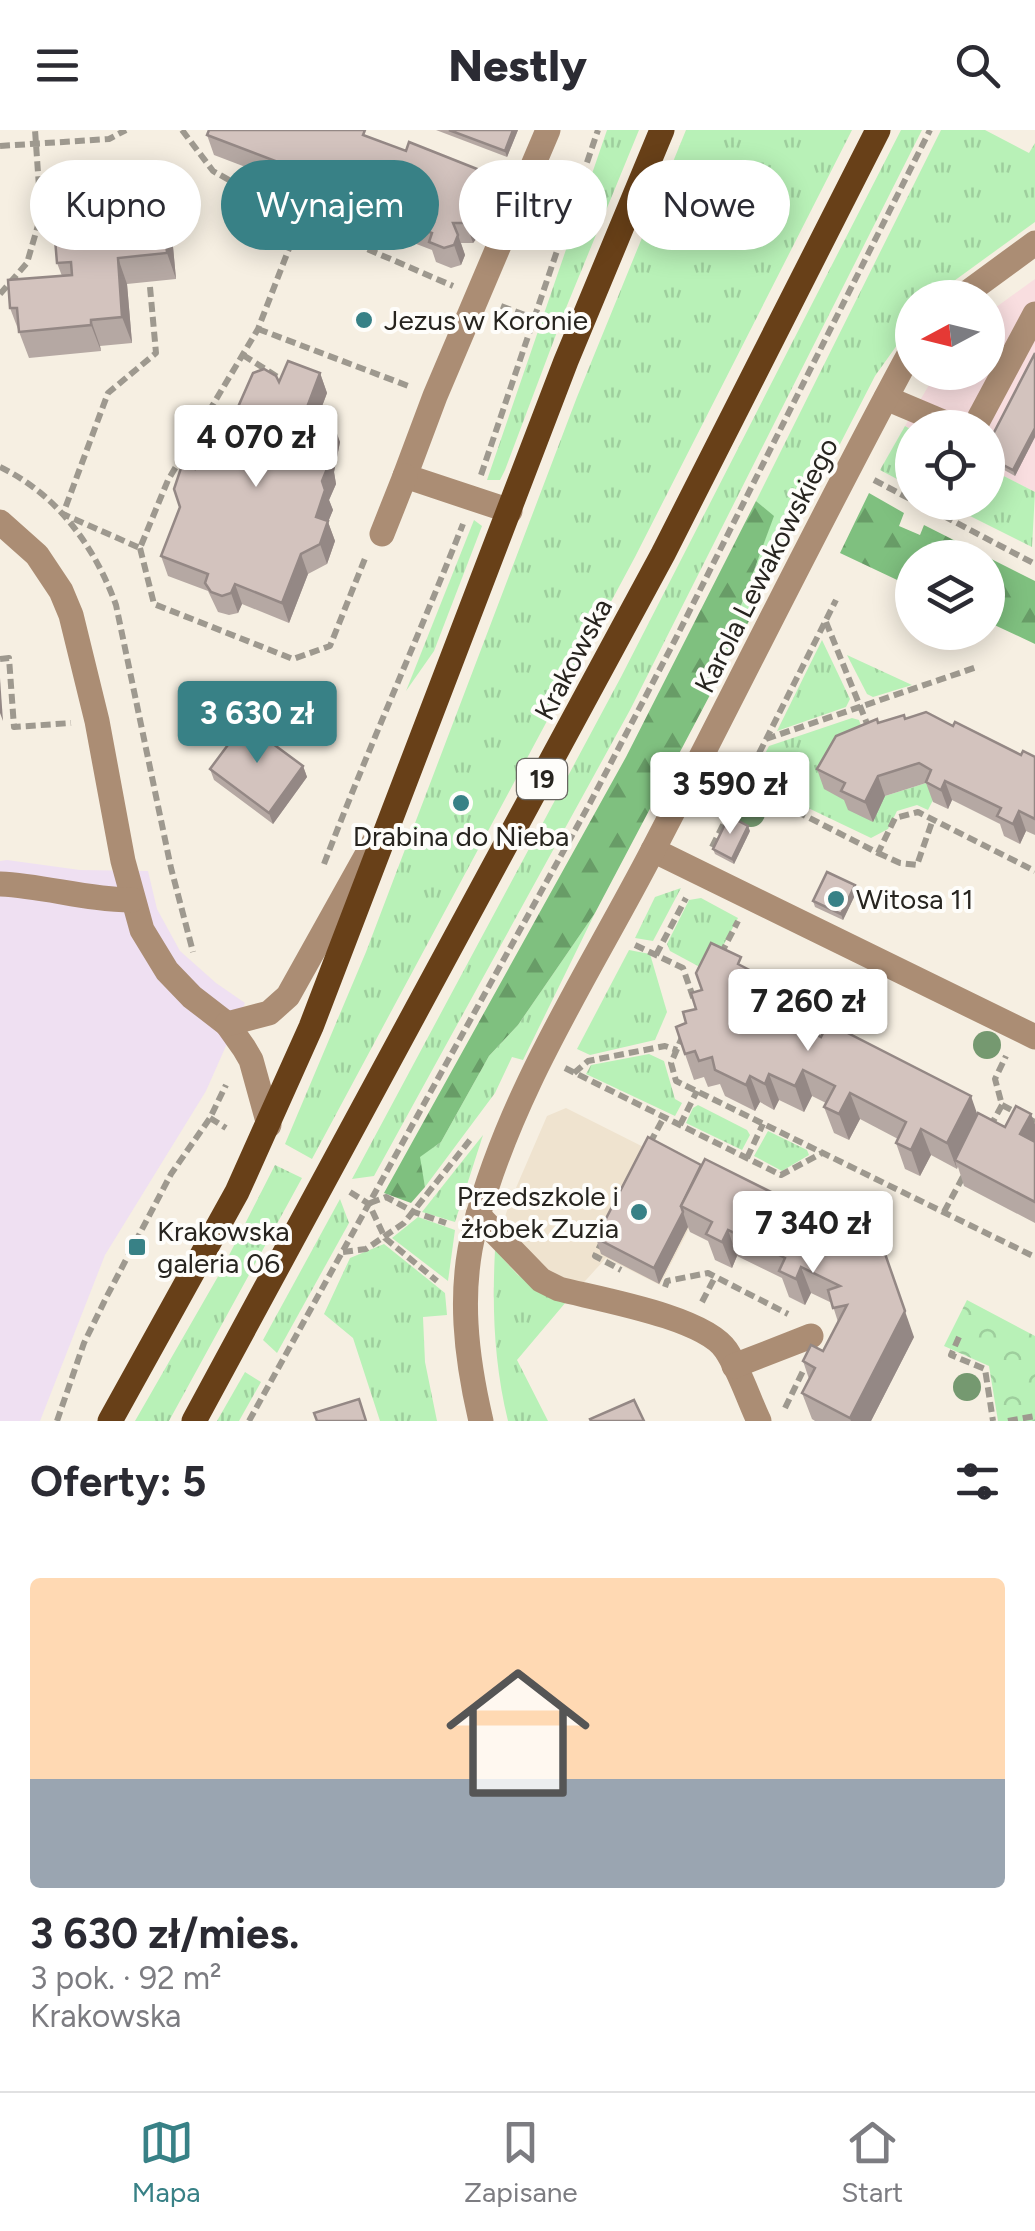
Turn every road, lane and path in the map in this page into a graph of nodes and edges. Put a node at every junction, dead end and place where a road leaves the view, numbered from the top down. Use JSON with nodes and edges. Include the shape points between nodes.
{"nodes":[{"id":1,"x":35,"y":130,"type":"edge"},
{"id":2,"x":126,"y":130,"type":"edge"},
{"id":3,"x":182,"y":130,"type":"edge"},
{"id":4,"x":548,"y":130,"type":"edge"},
{"id":5,"x":598,"y":130,"type":"edge"},
{"id":6,"x":662,"y":130,"type":"edge"},
{"id":7,"x":878,"y":130,"type":"edge"},
{"id":8,"x":930,"y":130,"type":"edge"},
{"id":9,"x":36,"y":144,"type":"junction"},
{"id":10,"x":0,"y":146,"type":"edge"},
{"id":11,"x":221,"y":176,"type":"edge"},
{"id":12,"x":1035,"y":243,"type":"edge"},
{"id":13,"x":288,"y":250,"type":"edge"},
{"id":14,"x":369,"y":250,"type":"edge"},
{"id":15,"x":985,"y":280,"type":"edge"},
{"id":16,"x":150,"y":287,"type":"edge"},
{"id":17,"x":0,"y":294,"type":"edge"},
{"id":18,"x":477,"y":297,"type":"junction"},
{"id":19,"x":1035,"y":314,"type":"edge"},
{"id":20,"x":533,"y":318,"type":"junction"},
{"id":21,"x":258,"y":328,"type":"junction"},
{"id":22,"x":242,"y":355,"type":"junction"},
{"id":23,"x":895,"y":381,"type":"edge"},
{"id":24,"x":286,"y":382,"type":"edge"},
{"id":25,"x":435,"y":396,"type":"junction"},
{"id":26,"x":886,"y":398,"type":"junction"},
{"id":27,"x":914,"y":410,"type":"edge"},
{"id":28,"x":984,"y":410,"type":"edge"},
{"id":29,"x":0,"y":467,"type":"edge"},
{"id":30,"x":849,"y":467,"type":"junction"},
{"id":31,"x":405,"y":476,"type":"junction"},
{"id":32,"x":895,"y":491,"type":"edge"},
{"id":33,"x":473,"y":498,"type":"junction"},
{"id":34,"x":510,"y":511,"type":"junction"},
{"id":35,"x":63,"y":514,"type":"junction"},
{"id":36,"x":951,"y":520,"type":"edge"},
{"id":37,"x":0,"y":522,"type":"edge"},
{"id":38,"x":382,"y":534,"type":"joint"},
{"id":39,"x":140,"y":548,"type":"junction"},
{"id":40,"x":1035,"y":564,"type":"edge"},
{"id":41,"x":836,"y":600,"type":"dead end"},
{"id":42,"x":825,"y":621,"type":"junction"},
{"id":43,"x":0,"y":659,"type":"edge"},
{"id":44,"x":976,"y":667,"type":"dead end"},
{"id":45,"x":862,"y":706,"type":"junction"},
{"id":46,"x":97,"y":721,"type":"junction"},
{"id":47,"x":765,"y":739,"type":"junction"},
{"id":48,"x":874,"y":742,"type":"edge"},
{"id":49,"x":407,"y":781,"type":"junction"},
{"id":50,"x":742,"y":784,"type":"junction"},
{"id":51,"x":932,"y":820,"type":"junction"},
{"id":52,"x":653,"y":850,"type":"junction"},
{"id":53,"x":878,"y":852,"type":"junction"},
{"id":54,"x":322,"y":868,"type":"dead end"},
{"id":55,"x":1035,"y":871,"type":"edge"},
{"id":56,"x":699,"y":873,"type":"junction"},
{"id":57,"x":0,"y":884,"type":"edge"},
{"id":58,"x":750,"y":898,"type":"junction"},
{"id":59,"x":132,"y":900,"type":"junction"},
{"id":60,"x":610,"y":932,"type":"junction"},
{"id":61,"x":656,"y":955,"type":"junction"},
{"id":62,"x":719,"y":959,"type":"edge"},
{"id":63,"x":205,"y":965,"type":"dead end"},
{"id":64,"x":703,"y":989,"type":"edge"},
{"id":65,"x":689,"y":1020,"type":"edge"},
{"id":66,"x":228,"y":1024,"type":"junction"},
{"id":67,"x":1027,"y":1034,"type":"edge"},
{"id":68,"x":244,"y":1048,"type":"junction"},
{"id":69,"x":676,"y":1050,"type":"junction"},
{"id":70,"x":572,"y":1052,"type":"dead end"},
{"id":71,"x":574,"y":1073,"type":"junction"},
{"id":72,"x":696,"y":1090,"type":"junction"},
{"id":73,"x":1002,"y":1106,"type":"junction"},
{"id":74,"x":664,"y":1117,"type":"junction"},
{"id":75,"x":210,"y":1118,"type":"junction"},
{"id":76,"x":1035,"y":1122,"type":"edge"},
{"id":77,"x":680,"y":1124,"type":"junction"},
{"id":78,"x":763,"y":1124,"type":"junction"},
{"id":79,"x":269,"y":1125,"type":"junction"},
{"id":80,"x":226,"y":1128,"type":"dead end"},
{"id":81,"x":985,"y":1136,"type":"edge"},
{"id":82,"x":472,"y":1138,"type":"dead end"},
{"id":83,"x":645,"y":1152,"type":"edge"},
{"id":84,"x":823,"y":1153,"type":"junction"},
{"id":85,"x":747,"y":1158,"type":"junction"},
{"id":86,"x":968,"y":1166,"type":"edge"},
{"id":87,"x":346,"y":1190,"type":"dead end"},
{"id":88,"x":369,"y":1204,"type":"junction"},
{"id":89,"x":414,"y":1212,"type":"junction"},
{"id":90,"x":944,"y":1212,"type":"junction"},
{"id":91,"x":476,"y":1222,"type":"junction"},
{"id":92,"x":611,"y":1223,"type":"edge"},
{"id":93,"x":384,"y":1238,"type":"junction"},
{"id":94,"x":342,"y":1252,"type":"junction"},
{"id":95,"x":1035,"y":1256,"type":"edge"},
{"id":96,"x":628,"y":1274,"type":"edge"},
{"id":97,"x":715,"y":1277,"type":"junction"},
{"id":98,"x":664,"y":1294,"type":"dead end"},
{"id":99,"x":702,"y":1301,"type":"dead end"},
{"id":100,"x":465,"y":1304,"type":"junction"},
{"id":101,"x":808,"y":1330,"type":"joint"},
{"id":102,"x":959,"y":1337,"type":"dead end"},
{"id":103,"x":734,"y":1366,"type":"junction"},
{"id":104,"x":800,"y":1369,"type":"dead end"},
{"id":105,"x":1035,"y":1416,"type":"edge"},
{"id":106,"x":769,"y":1420,"type":"edge"},
{"id":107,"x":57,"y":1421,"type":"edge"},
{"id":108,"x":110,"y":1421,"type":"edge"},
{"id":109,"x":194,"y":1421,"type":"edge"},
{"id":110,"x":249,"y":1421,"type":"edge"},
{"id":111,"x":480,"y":1421,"type":"edge"},
{"id":112,"x":993,"y":1421,"type":"edge"},
{"id":113,"x":1008,"y":1421,"type":"edge"}],
"edges":[{"from":1,"to":9,"type":"path"},
{"from":2,"to":9,"type":"path","via":[[109,139]]},
{"from":3,"to":11,"type":"path"},
{"from":4,"to":18,"type":"street"},
{"from":5,"to":20,"type":"path"},
{"from":6,"to":34,"type":"main road"},
{"from":7,"to":109,"type":"main road","name":"Krakowska","number":"19","via":[[664,554]]},
{"from":8,"to":88,"type":"path","via":[[658,673]]},
{"from":9,"to":10,"type":"path"},
{"from":9,"to":17,"type":"path","via":[[41,215],[27,263]]},
{"from":12,"to":15,"type":"street"},
{"from":13,"to":21,"type":"path"},
{"from":14,"to":18,"type":"path"},
{"from":16,"to":35,"type":"path","via":[[156,353],[108,393]]},
{"from":18,"to":20,"type":"path"},
{"from":18,"to":25,"type":"street"},
{"from":19,"to":28,"type":"street"},
{"from":20,"to":33,"type":"path"},
{"from":21,"to":22,"type":"path"},
{"from":21,"to":25,"type":"path"},
{"from":22,"to":24,"type":"path"},
{"from":22,"to":39,"type":"path","via":[[168,480]]},
{"from":23,"to":26,"type":"street","name":"Karola Lewakowskiego"},
{"from":25,"to":31,"type":"street"},
{"from":26,"to":27,"type":"street"},
{"from":26,"to":30,"type":"street","name":"Karola Lewakowskiego"},
{"from":29,"to":35,"type":"path"},
{"from":30,"to":32,"type":"path"},
{"from":30,"to":52,"type":"street","name":"Karola Lewakowskiego"},
{"from":31,"to":33,"type":"street"},
{"from":31,"to":38,"type":"street"},
{"from":33,"to":34,"type":"street"},
{"from":33,"to":54,"type":"path"},
{"from":34,"to":49,"type":"main road"},
{"from":35,"to":39,"type":"path"},
{"from":35,"to":63,"type":"path","via":[[104,572],[116,605],[171,868],[193,954]]},
{"from":36,"to":40,"type":"path"},
{"from":37,"to":46,"type":"street","via":[[37,554],[61,591]]},
{"from":38,"to":39,"type":"path","via":[[363,560],[330,646],[292,659],[154,604]]},
{"from":41,"to":42,"type":"path"},
{"from":42,"to":45,"type":"path"},
{"from":42,"to":47,"type":"path"},
{"from":43,"to":46,"type":"path","via":[[9,658],[14,727]]},
{"from":44,"to":45,"type":"path"},
{"from":45,"to":47,"type":"path"},
{"from":45,"to":48,"type":"path"},
{"from":46,"to":59,"type":"street"},
{"from":47,"to":50,"type":"path"},
{"from":49,"to":66,"type":"street","via":[[288,996],[269,1013]]},
{"from":49,"to":79,"type":"main road"},
{"from":50,"to":53,"type":"path"},
{"from":50,"to":56,"type":"path"},
{"from":51,"to":53,"type":"path","via":[[918,812],[896,818]]},
{"from":51,"to":53,"type":"path","via":[[917,866]]},
{"from":51,"to":55,"type":"path"},
{"from":52,"to":56,"type":"street"},
{"from":52,"to":60,"type":"street","name":"Karola Lewakowskiego"},
{"from":56,"to":58,"type":"street"},
{"from":56,"to":61,"type":"path"},
{"from":57,"to":59,"type":"street"},
{"from":58,"to":62,"type":"path"},
{"from":58,"to":67,"type":"street"},
{"from":59,"to":66,"type":"street","via":[[148,944],[167,971]]},
{"from":60,"to":61,"type":"path"},
{"from":60,"to":91,"type":"street","name":"Karola Lewakowskiego","via":[[526,1084]]},
{"from":61,"to":64,"type":"path","via":[[683,968],[696,1004]]},
{"from":65,"to":69,"type":"path"},
{"from":66,"to":68,"type":"street"},
{"from":67,"to":73,"type":"path","via":[[995,1079]]},
{"from":68,"to":75,"type":"path"},
{"from":68,"to":79,"type":"street"},
{"from":69,"to":71,"type":"path","via":[[666,1046],[596,1059]]},
{"from":69,"to":72,"type":"path","via":[[676,1081]]},
{"from":70,"to":71,"type":"path","via":[[564,1067]]},
{"from":71,"to":74,"type":"path"},
{"from":72,"to":77,"type":"path"},
{"from":72,"to":78,"type":"path"},
{"from":73,"to":76,"type":"path"},
{"from":73,"to":81,"type":"path"},
{"from":74,"to":77,"type":"path"},
{"from":74,"to":83,"type":"path"},
{"from":75,"to":80,"type":"path"},
{"from":75,"to":107,"type":"path","via":[[171,1174],[107,1296]]},
{"from":77,"to":85,"type":"path"},
{"from":78,"to":84,"type":"path"},
{"from":78,"to":85,"type":"path"},
{"from":79,"to":108,"type":"main road"},
{"from":82,"to":89,"type":"path"},
{"from":84,"to":85,"type":"path","via":[[781,1175]]},
{"from":84,"to":90,"type":"path"},
{"from":86,"to":90,"type":"path"},
{"from":87,"to":88,"type":"path"},
{"from":88,"to":89,"type":"path","via":[[386,1197]]},
{"from":88,"to":93,"type":"path"},
{"from":88,"to":94,"type":"path"},
{"from":89,"to":91,"type":"path"},
{"from":89,"to":93,"type":"path"},
{"from":90,"to":95,"type":"path"},
{"from":91,"to":100,"type":"street","name":"Karola Lewakowskiego"},
{"from":91,"to":103,"type":"street","via":[[541,1280],[686,1322],[710,1334]]},
{"from":92,"to":96,"type":"path","via":[[595,1256]]},
{"from":93,"to":94,"type":"path"},
{"from":93,"to":100,"type":"path"},
{"from":94,"to":110,"type":"path"},
{"from":97,"to":98,"type":"path","via":[[668,1282]]},
{"from":97,"to":99,"type":"path"},
{"from":97,"to":101,"type":"path"},
{"from":100,"to":111,"type":"street","name":"Karola Lewakowskiego"},
{"from":101,"to":103,"type":"street"},
{"from":102,"to":112,"type":"path","via":[[951,1354],[984,1369]]},
{"from":103,"to":106,"type":"street"},
{"from":104,"to":106,"type":"path"},
{"from":105,"to":113,"type":"path"}]}
